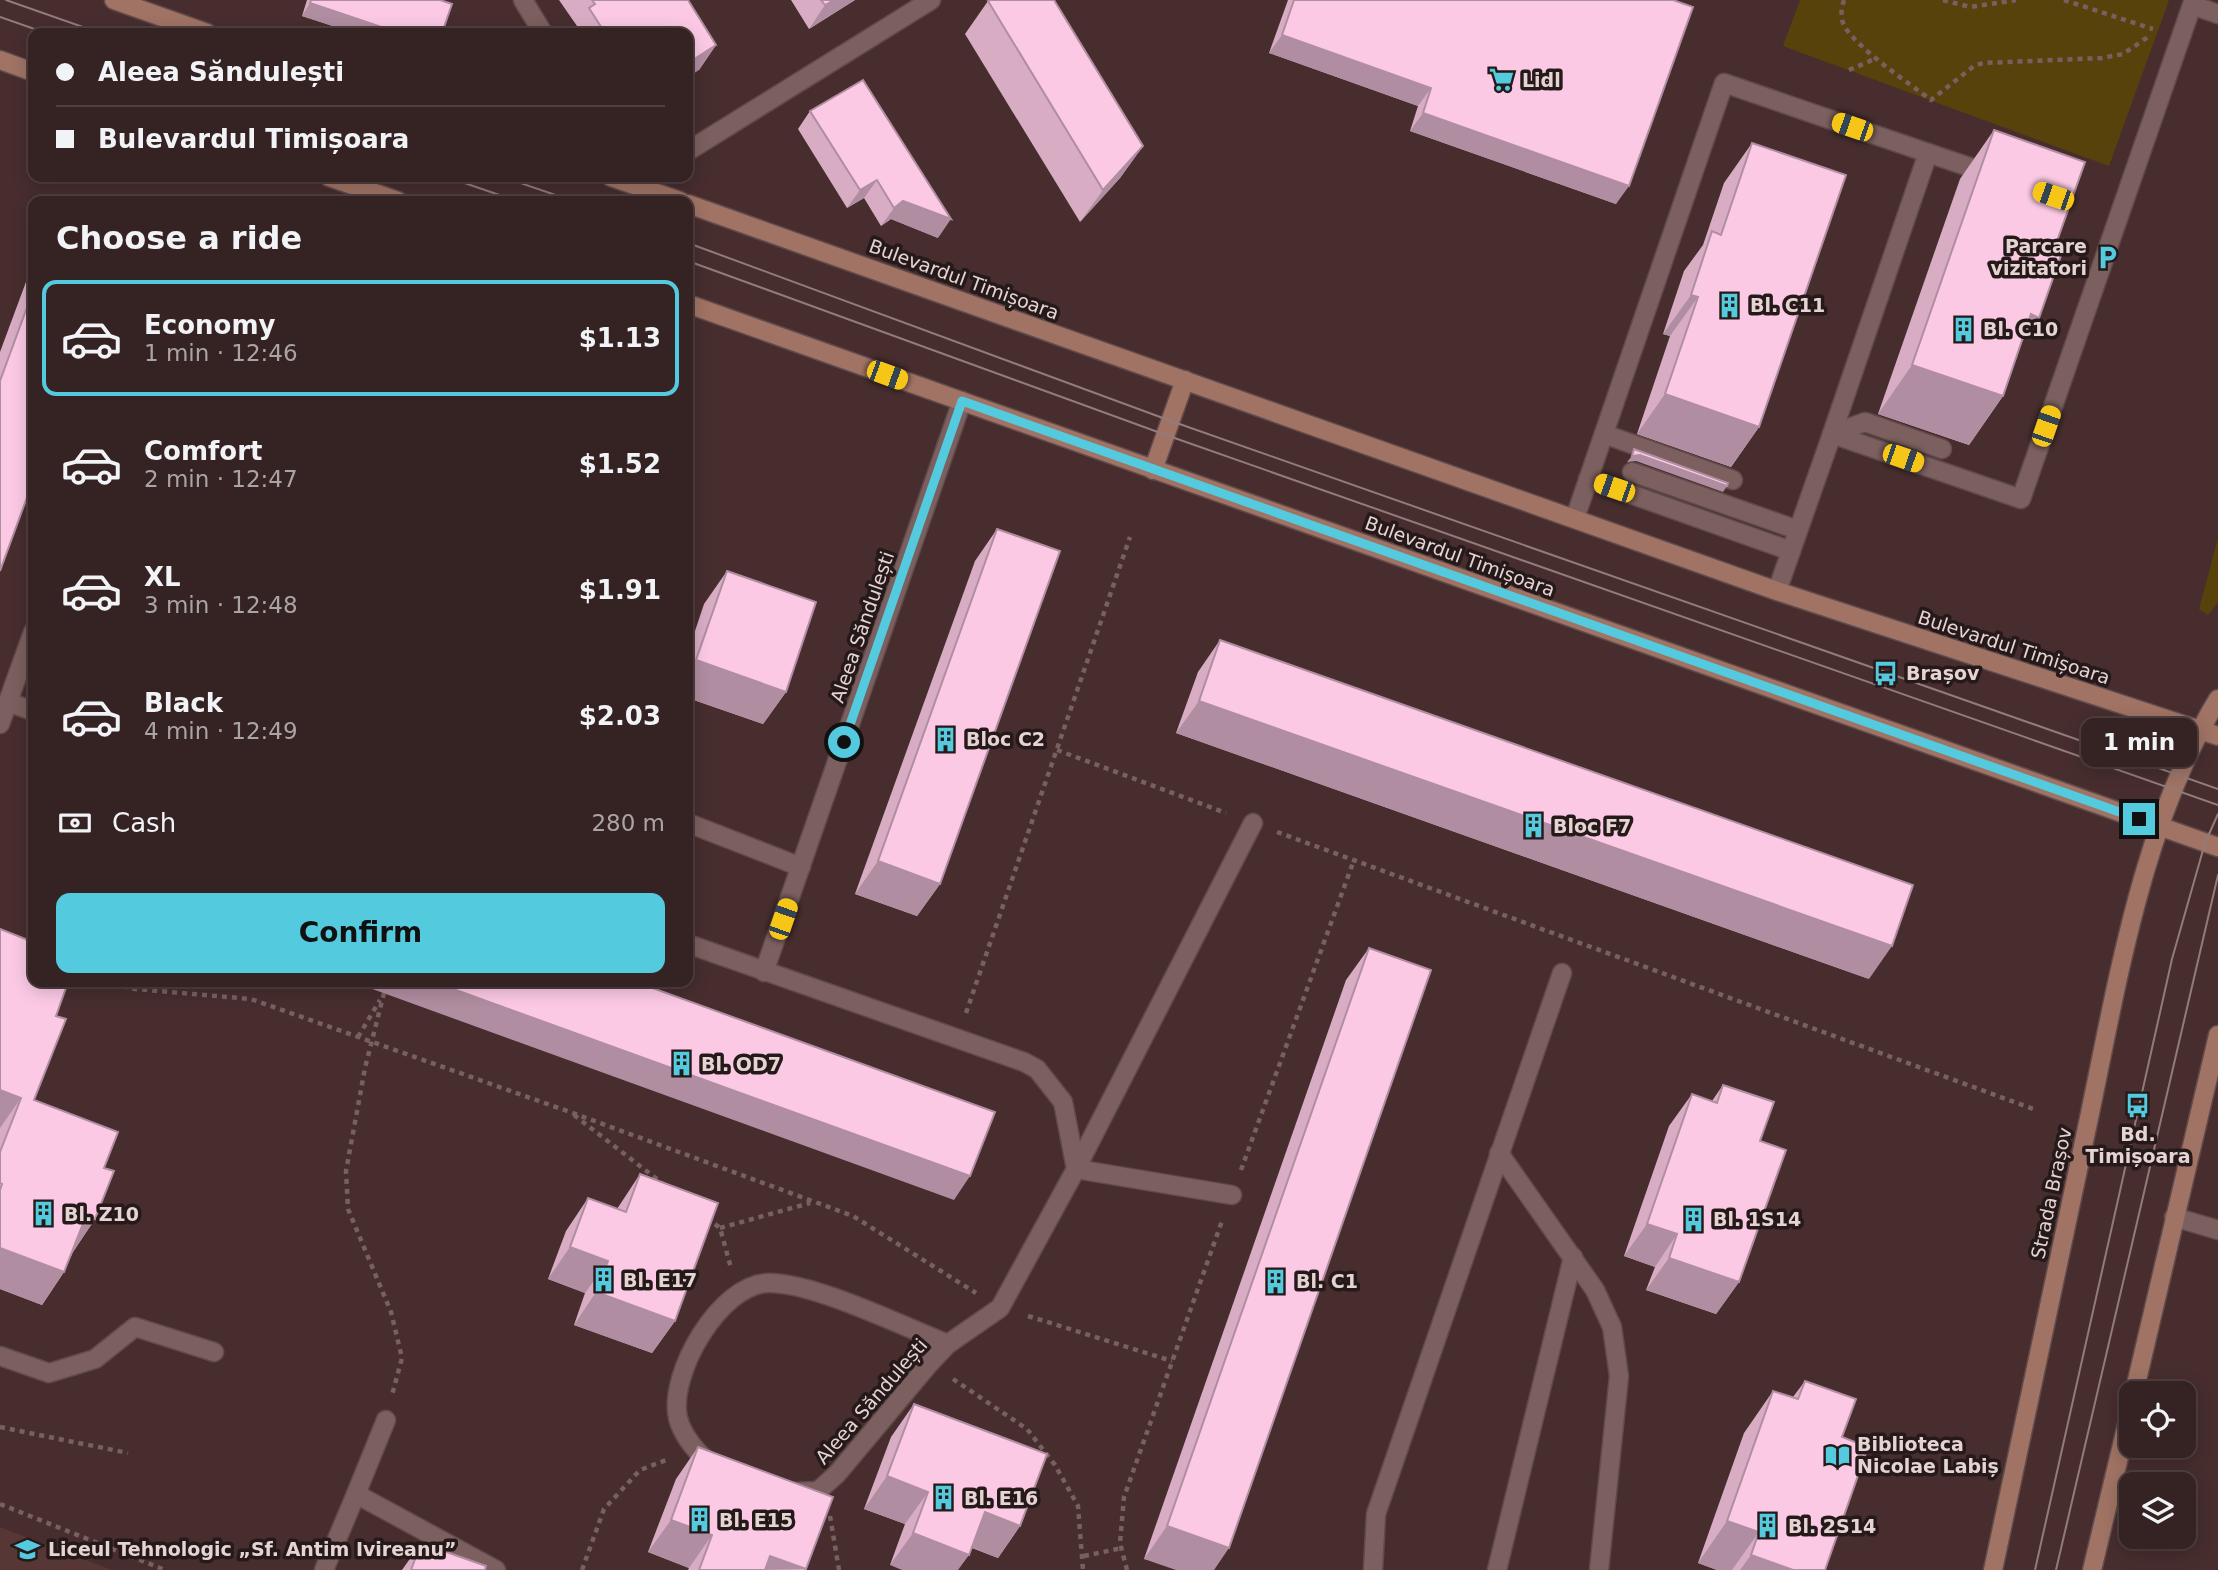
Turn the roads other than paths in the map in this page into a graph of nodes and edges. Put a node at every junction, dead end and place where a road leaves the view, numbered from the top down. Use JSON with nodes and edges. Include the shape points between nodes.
{"nodes":[{"id":1,"x":114,"y":0,"type":"edge"},
{"id":2,"x":523,"y":0,"type":"edge"},
{"id":3,"x":931,"y":0,"type":"edge"},
{"id":4,"x":140,"y":5,"type":"edge"},
{"id":5,"x":2218,"y":14,"type":"edge"},
{"id":6,"x":195,"y":28,"type":"edge"},
{"id":7,"x":541,"y":28,"type":"edge"},
{"id":8,"x":0,"y":60,"type":"edge"},
{"id":9,"x":28,"y":70,"type":"edge"},
{"id":10,"x":693,"y":148,"type":"edge"},
{"id":11,"x":1928,"y":153,"type":"junction"},
{"id":12,"x":2006,"y":180,"type":"edge"},
{"id":13,"x":343,"y":182,"type":"edge"},
{"id":14,"x":642,"y":182,"type":"edge"},
{"id":15,"x":384,"y":196,"type":"edge"},
{"id":16,"x":670,"y":196,"type":"edge"},
{"id":17,"x":693,"y":206,"type":"edge"},
{"id":18,"x":693,"y":306,"type":"edge"},
{"id":19,"x":1185,"y":380,"type":"junction"},
{"id":20,"x":962,"y":401,"type":"junction"},
{"id":21,"x":1604,"y":434,"type":"junction"},
{"id":22,"x":1832,"y":434,"type":"junction"},
{"id":23,"x":1942,"y":449,"type":"edge"},
{"id":24,"x":1153,"y":470,"type":"junction"},
{"id":25,"x":1632,"y":472,"type":"dead end"},
{"id":26,"x":1588,"y":480,"type":"junction"},
{"id":27,"x":1733,"y":480,"type":"dead end"},
{"id":28,"x":1575,"y":519,"type":"junction"},
{"id":29,"x":1798,"y":530,"type":"junction"},
{"id":30,"x":1791,"y":551,"type":"junction"},
{"id":31,"x":1777,"y":590,"type":"junction"},
{"id":32,"x":28,"y":646,"type":"edge"},
{"id":33,"x":2218,"y":699,"type":"edge"},
{"id":34,"x":8,"y":702,"type":"junction"},
{"id":35,"x":28,"y":709,"type":"edge"},
{"id":36,"x":0,"y":724,"type":"edge"},
{"id":37,"x":2199,"y":730,"type":"junction"},
{"id":38,"x":2218,"y":736,"type":"edge"},
{"id":39,"x":1253,"y":823,"type":"road end"},
{"id":40,"x":693,"y":825,"type":"edge"},
{"id":41,"x":2160,"y":826,"type":"junction"},
{"id":42,"x":2218,"y":847,"type":"edge"},
{"id":43,"x":801,"y":867,"type":"junction"},
{"id":44,"x":693,"y":946,"type":"edge"},
{"id":45,"x":764,"y":972,"type":"junction"},
{"id":46,"x":1562,"y":973,"type":"dead end"},
{"id":47,"x":2218,"y":1035,"type":"edge"},
{"id":48,"x":1499,"y":1153,"type":"junction"},
{"id":49,"x":1076,"y":1169,"type":"junction"},
{"id":50,"x":1232,"y":1195,"type":"dead end"},
{"id":51,"x":2174,"y":1217,"type":"junction"},
{"id":52,"x":2218,"y":1230,"type":"edge"},
{"id":53,"x":1573,"y":1257,"type":"junction"},
{"id":54,"x":948,"y":1344,"type":"junction"},
{"id":55,"x":214,"y":1352,"type":"dead end"},
{"id":56,"x":0,"y":1356,"type":"edge"},
{"id":57,"x":2137,"y":1381,"type":"edge"},
{"id":58,"x":386,"y":1420,"type":"road end"},
{"id":59,"x":2119,"y":1457,"type":"edge"},
{"id":60,"x":732,"y":1473,"type":"edge"},
{"id":61,"x":778,"y":1493,"type":"edge"},
{"id":62,"x":356,"y":1494,"type":"junction"},
{"id":63,"x":324,"y":1570,"type":"edge"},
{"id":64,"x":496,"y":1570,"type":"edge"},
{"id":65,"x":1373,"y":1570,"type":"edge"},
{"id":66,"x":1497,"y":1570,"type":"edge"},
{"id":67,"x":1599,"y":1570,"type":"edge"},
{"id":68,"x":1993,"y":1570,"type":"edge"},
{"id":69,"x":2092,"y":1570,"type":"edge"}],
"edges":[{"from":1,"to":4,"type":"main road"},
{"from":2,"to":7,"type":"street"},
{"from":3,"to":10,"type":"street"},
{"from":4,"to":6,"type":"main road"},
{"from":5,"to":22,"type":"street","via":[[2192,5],[2021,499]]},
{"from":8,"to":9,"type":"main road"},
{"from":11,"to":12,"type":"street"},
{"from":11,"to":21,"type":"street","via":[[1724,83]]},
{"from":11,"to":22,"type":"street"},
{"from":13,"to":15,"type":"main road"},
{"from":14,"to":16,"type":"main road"},
{"from":17,"to":19,"type":"main road","name":"Bulevardul Timișoara"},
{"from":18,"to":20,"type":"main road","name":"Bulevardul Timișoara"},
{"from":19,"to":24,"type":"main road"},
{"from":19,"to":28,"type":"main road","name":"Bulevardul Timișoara"},
{"from":20,"to":24,"type":"main road","name":"Bulevardul Timișoara"},
{"from":20,"to":43,"type":"street","name":"Aleea Săndulești"},
{"from":21,"to":26,"type":"street"},
{"from":21,"to":27,"type":"street"},
{"from":22,"to":23,"type":"street","via":[[1866,422]]},
{"from":22,"to":29,"type":"street"},
{"from":24,"to":41,"type":"main road","name":"Bulevardul Timișoara"},
{"from":25,"to":29,"type":"street"},
{"from":26,"to":28,"type":"street"},
{"from":26,"to":30,"type":"street"},
{"from":28,"to":31,"type":"main road","name":"Bulevardul Timișoara"},
{"from":29,"to":30,"type":"street"},
{"from":30,"to":31,"type":"street"},
{"from":31,"to":37,"type":"main road","name":"Bulevardul Timișoara"},
{"from":32,"to":34,"type":"street"},
{"from":33,"to":37,"type":"main road","name":"Strada Brașov"},
{"from":34,"to":35,"type":"street"},
{"from":34,"to":36,"type":"street"},
{"from":37,"to":38,"type":"main road","name":"Bulevardul Timișoara"},
{"from":37,"to":41,"type":"main road","name":"Strada Brașov"},
{"from":39,"to":49,"type":"street","name":"Aleea Săndulești"},
{"from":40,"to":43,"type":"street"},
{"from":41,"to":42,"type":"main road","name":"Bulevardul Timișoara"},
{"from":41,"to":68,"type":"main road","name":"Strada Brașov","via":[[2125,946]]},
{"from":43,"to":45,"type":"street","name":"Aleea Săndulești"},
{"from":44,"to":45,"type":"street"},
{"from":45,"to":49,"type":"street","via":[[1037,1069],[1052,1085],[1068,1119]]},
{"from":46,"to":48,"type":"street"},
{"from":47,"to":51,"type":"main road"},
{"from":48,"to":53,"type":"street"},
{"from":48,"to":65,"type":"street","via":[[1376,1514]]},
{"from":49,"to":50,"type":"street"},
{"from":49,"to":54,"type":"street","name":"Aleea Săndulești","via":[[1000,1308]]},
{"from":51,"to":52,"type":"street"},
{"from":51,"to":57,"type":"main road"},
{"from":53,"to":66,"type":"street"},
{"from":53,"to":67,"type":"street","via":[[1595,1290],[1618,1352]]},
{"from":54,"to":60,"type":"street","name":"Aleea Săndulești","via":[[797,1286],[765,1283],[737,1293],[691,1352],[678,1393],[678,1417],[692,1444],[709,1463]]},
{"from":54,"to":61,"type":"street","name":"Aleea Săndulești","via":[[818,1491]]},
{"from":55,"to":56,"type":"street","via":[[135,1327],[95,1359],[49,1373]]},
{"from":58,"to":62,"type":"street"},
{"from":59,"to":69,"type":"main road"},
{"from":62,"to":63,"type":"street"},
{"from":62,"to":64,"type":"street"}]}
